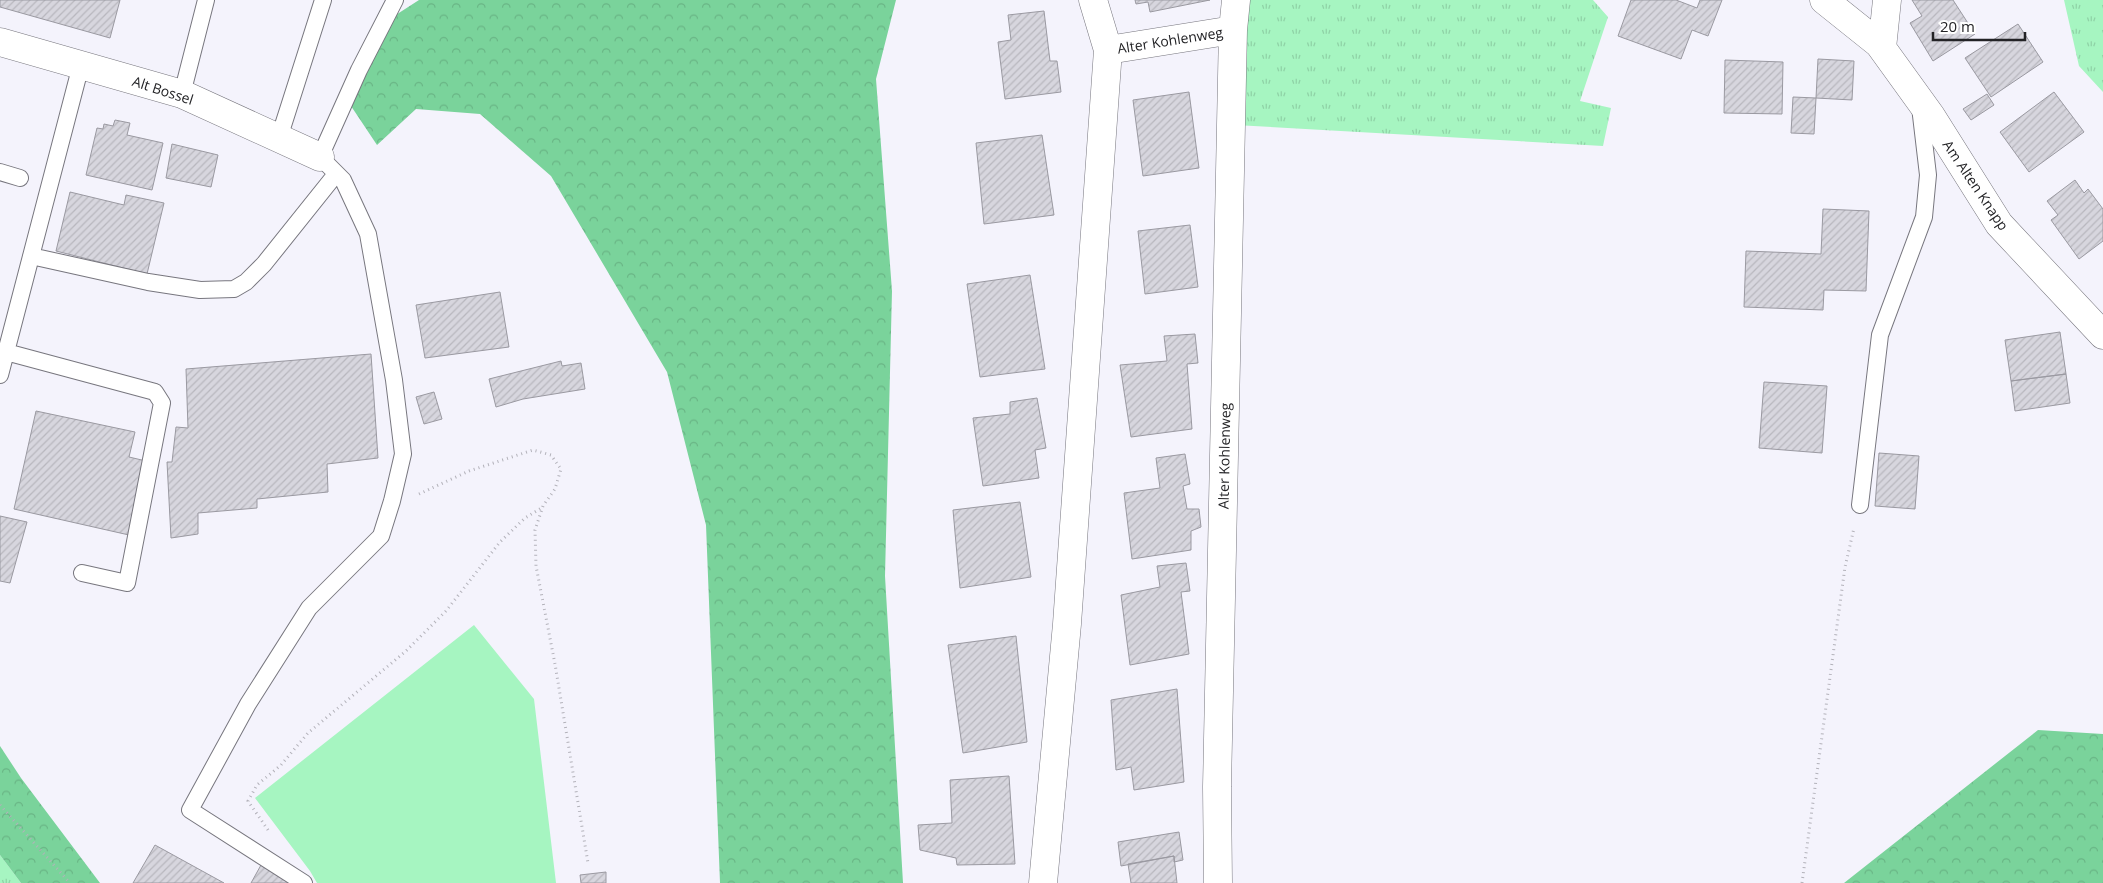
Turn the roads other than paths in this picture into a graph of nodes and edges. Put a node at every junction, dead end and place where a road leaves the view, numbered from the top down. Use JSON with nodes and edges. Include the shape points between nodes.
{"nodes":[{"id":1,"x":206,"y":0,"type":"edge"},
{"id":2,"x":323,"y":0,"type":"edge"},
{"id":3,"x":395,"y":0,"type":"edge"},
{"id":4,"x":1093,"y":0,"type":"edge"},
{"id":5,"x":1236,"y":0,"type":"edge"},
{"id":6,"x":1824,"y":0,"type":"edge"},
{"id":7,"x":1887,"y":0,"type":"edge"},
{"id":8,"x":1233,"y":30,"type":"junction"},
{"id":9,"x":0,"y":42,"type":"edge"},
{"id":10,"x":1882,"y":48,"type":"junction"},
{"id":11,"x":1108,"y":50,"type":"junction"},
{"id":12,"x":81,"y":65,"type":"junction"},
{"id":13,"x":182,"y":94,"type":"junction"},
{"id":14,"x":1919,"y":98,"type":"junction"},
{"id":15,"x":279,"y":138,"type":"junction"},
{"id":16,"x":328,"y":165,"type":"junction"},
{"id":17,"x":0,"y":172,"type":"edge"},
{"id":18,"x":20,"y":178,"type":"dead end"},
{"id":19,"x":31,"y":256,"type":"junction"},
{"id":20,"x":2103,"y":335,"type":"edge"},
{"id":21,"x":6,"y":352,"type":"junction"},
{"id":22,"x":0,"y":375,"type":"edge"},
{"id":23,"x":1860,"y":505,"type":"road end"},
{"id":24,"x":82,"y":573,"type":"dead end"},
{"id":25,"x":304,"y":883,"type":"edge"},
{"id":26,"x":1043,"y":883,"type":"edge"},
{"id":27,"x":1218,"y":883,"type":"edge"}],
"edges":[{"from":1,"to":13,"type":"lane"},
{"from":2,"to":15,"type":"lane"},
{"from":3,"to":16,"type":"lane","via":[[359,70]]},
{"from":4,"to":11,"type":"street","name":"Alter Kohlenweg"},
{"from":5,"to":8,"type":"street","name":"Alter Kohlenweg"},
{"from":6,"to":10,"type":"street","name":"Am Alten Knapp"},
{"from":7,"to":10,"type":"street"},
{"from":8,"to":11,"type":"street","name":"Alter Kohlenweg"},
{"from":8,"to":27,"type":"street","name":"Alter Kohlenweg","via":[[1217,777]]},
{"from":9,"to":12,"type":"street","name":"Alt Bossel"},
{"from":10,"to":14,"type":"street","name":"Am Alten Knapp"},
{"from":11,"to":26,"type":"street","name":"Alter Kohlenweg","via":[[1067,624]]},
{"from":12,"to":13,"type":"street","name":"Alt Bossel"},
{"from":12,"to":19,"type":"lane"},
{"from":13,"to":15,"type":"street","name":"Alt Bossel"},
{"from":14,"to":20,"type":"street","name":"Am Alten Knapp","via":[[1999,224]]},
{"from":14,"to":23,"type":"lane","via":[[1928,175],[1924,217],[1880,335]]},
{"from":15,"to":16,"type":"street","name":"Alt Bossel"},
{"from":16,"to":19,"type":"lane","via":[[264,264],[234,289],[200,290],[148,282]]},
{"from":16,"to":25,"type":"lane","via":[[343,180],[368,234],[403,454],[381,536],[309,608],[248,704],[190,810]]},
{"from":17,"to":18,"type":"lane"},
{"from":19,"to":21,"type":"lane"},
{"from":21,"to":22,"type":"lane"},
{"from":21,"to":24,"type":"lane","via":[[155,392],[162,403],[127,583]]}]}
